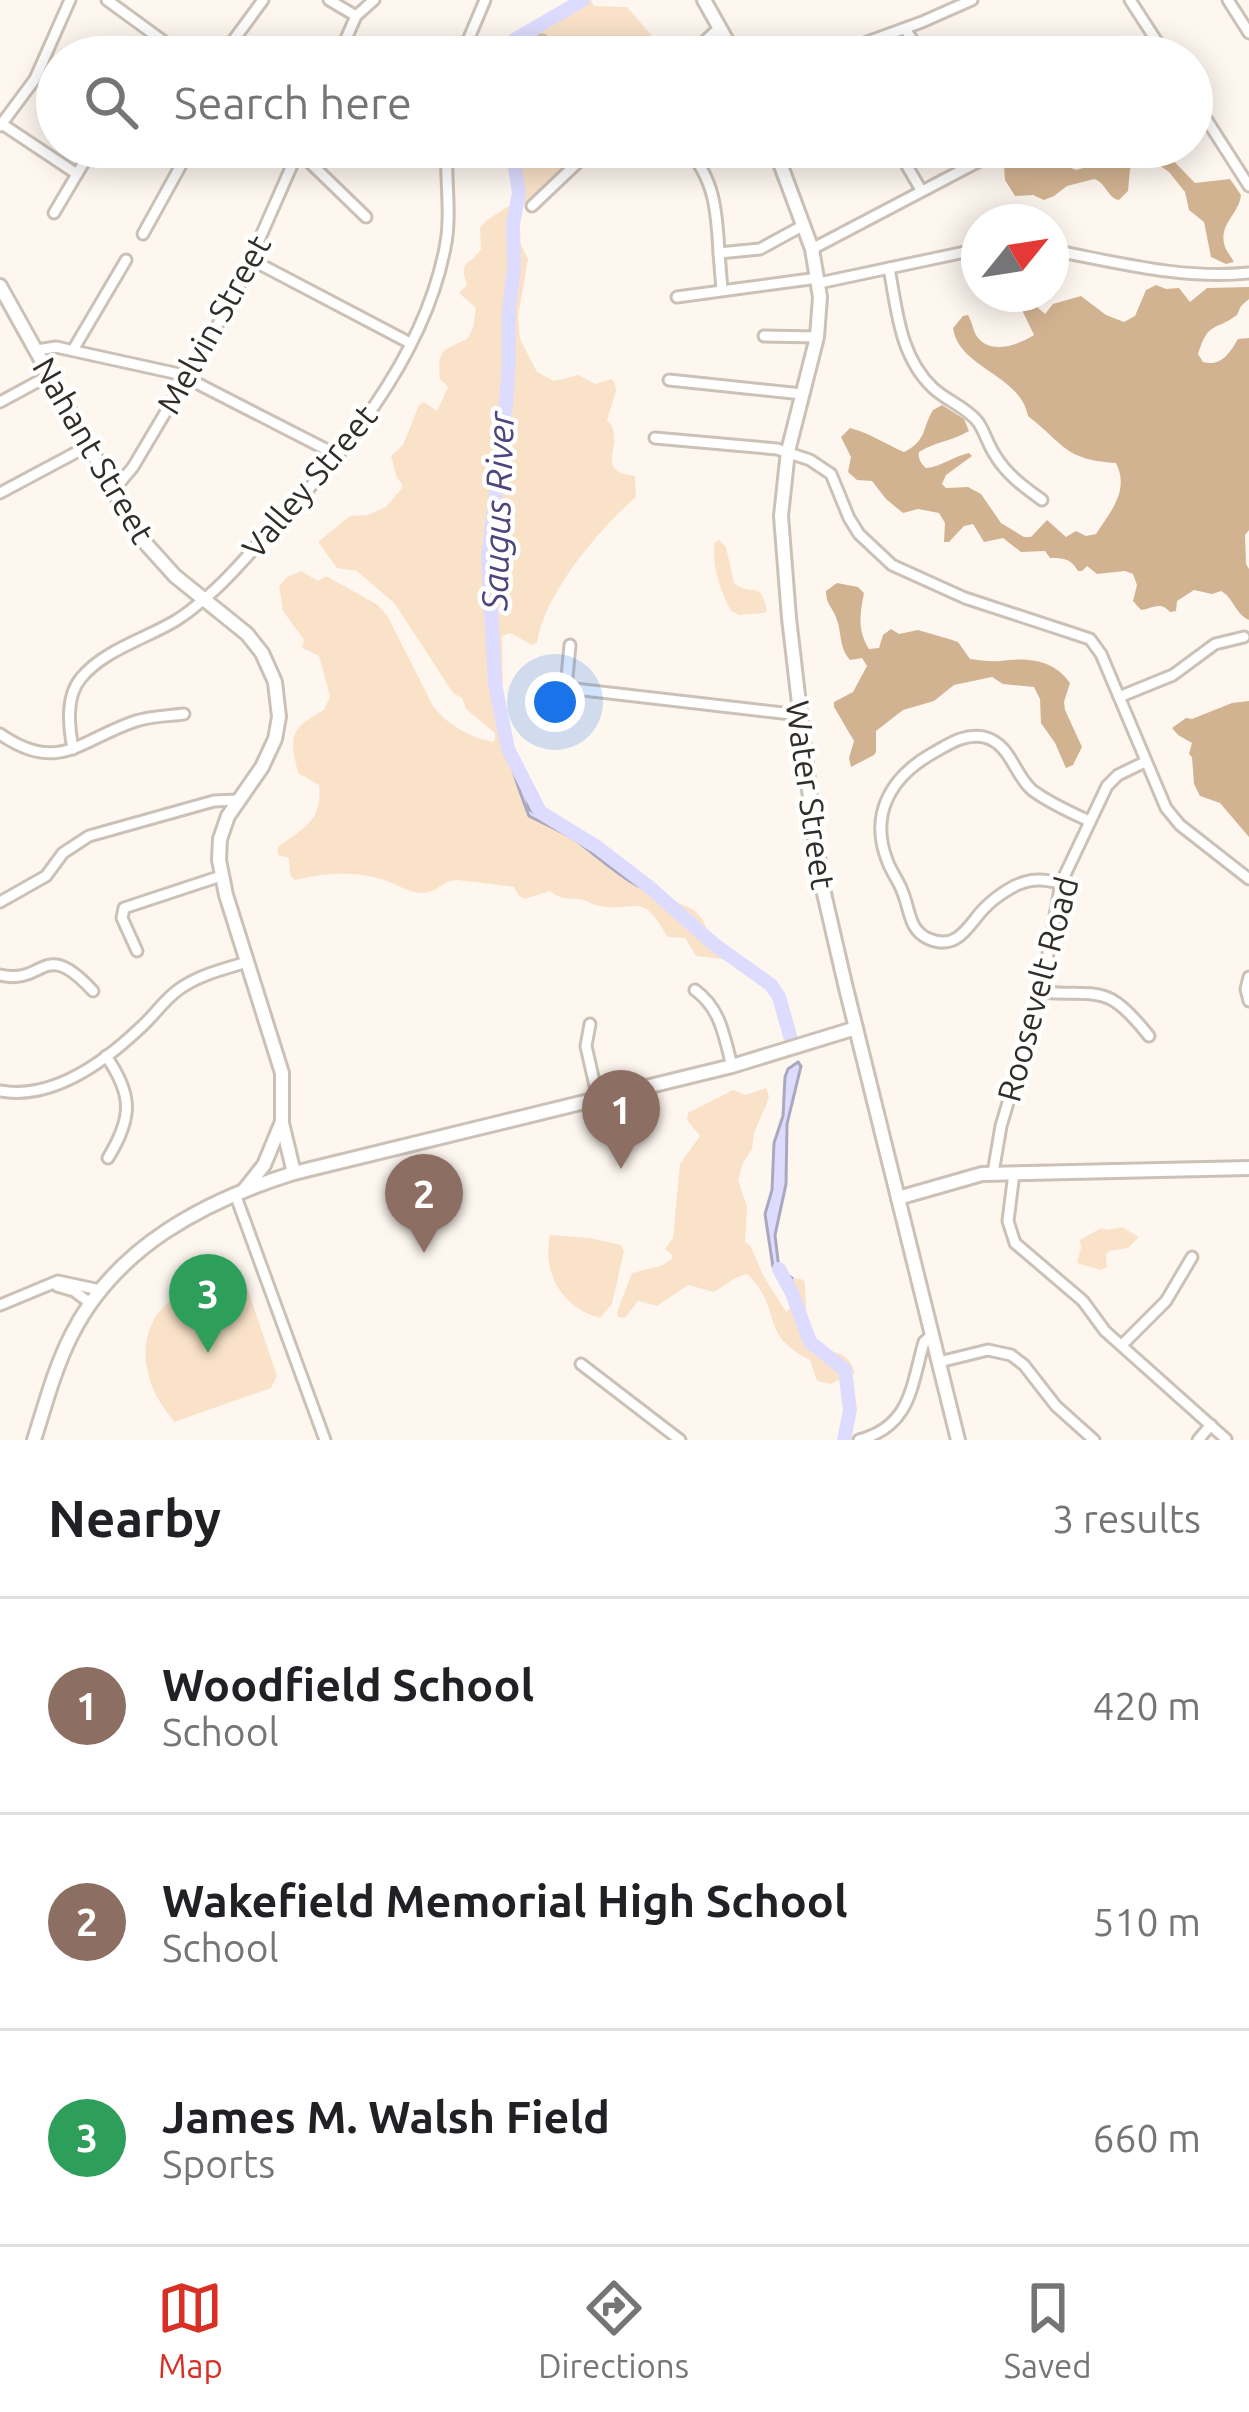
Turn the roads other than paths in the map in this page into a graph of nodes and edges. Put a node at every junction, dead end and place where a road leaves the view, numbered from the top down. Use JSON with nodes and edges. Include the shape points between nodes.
{"nodes":[{"id":1,"x":70,"y":0,"type":"edge"},
{"id":2,"x":107,"y":0,"type":"edge"},
{"id":3,"x":263,"y":0,"type":"edge"},
{"id":4,"x":329,"y":0,"type":"edge"},
{"id":5,"x":374,"y":0,"type":"edge"},
{"id":6,"x":485,"y":0,"type":"edge"},
{"id":7,"x":704,"y":0,"type":"edge"},
{"id":8,"x":972,"y":0,"type":"edge"},
{"id":9,"x":1130,"y":0,"type":"edge"},
{"id":10,"x":1228,"y":0,"type":"edge"},
{"id":11,"x":948,"y":5,"type":"edge"},
{"id":12,"x":356,"y":16,"type":"junction"},
{"id":13,"x":719,"y":27,"type":"junction"},
{"id":14,"x":904,"y":29,"type":"junction"},
{"id":15,"x":1249,"y":33,"type":"edge"},
{"id":16,"x":54,"y":36,"type":"edge"},
{"id":17,"x":156,"y":36,"type":"edge"},
{"id":18,"x":237,"y":36,"type":"edge"},
{"id":19,"x":347,"y":36,"type":"edge"},
{"id":20,"x":470,"y":36,"type":"edge"},
{"id":21,"x":710,"y":36,"type":"edge"},
{"id":22,"x":724,"y":36,"type":"edge"},
{"id":23,"x":884,"y":36,"type":"edge"},
{"id":24,"x":909,"y":36,"type":"edge"},
{"id":25,"x":1153,"y":36,"type":"edge"},
{"id":26,"x":36,"y":78,"type":"edge"},
{"id":27,"x":1,"y":125,"type":"edge"},
{"id":28,"x":1213,"y":129,"type":"edge"},
{"id":29,"x":36,"y":148,"type":"edge"},
{"id":30,"x":68,"y":168,"type":"edge"},
{"id":31,"x":81,"y":168,"type":"edge"},
{"id":32,"x":179,"y":168,"type":"edge"},
{"id":33,"x":291,"y":168,"type":"edge"},
{"id":34,"x":318,"y":168,"type":"edge"},
{"id":35,"x":447,"y":168,"type":"edge"},
{"id":36,"x":572,"y":168,"type":"edge"},
{"id":37,"x":702,"y":168,"type":"edge"},
{"id":38,"x":782,"y":168,"type":"edge"},
{"id":39,"x":909,"y":168,"type":"edge"},
{"id":40,"x":965,"y":168,"type":"edge"},
{"id":41,"x":77,"y":174,"type":"junction"},
{"id":42,"x":1249,"y":185,"type":"edge"},
{"id":43,"x":922,"y":190,"type":"junction"},
{"id":44,"x":532,"y":206,"type":"dead end"},
{"id":45,"x":54,"y":213,"type":"dead end"},
{"id":46,"x":366,"y":217,"type":"dead end"},
{"id":47,"x":804,"y":225,"type":"junction"},
{"id":48,"x":143,"y":234,"type":"dead end"},
{"id":49,"x":812,"y":249,"type":"junction"},
{"id":50,"x":961,"y":253,"type":"edge"},
{"id":51,"x":1069,"y":253,"type":"edge"},
{"id":52,"x":719,"y":254,"type":"junction"},
{"id":53,"x":126,"y":260,"type":"dead end"},
{"id":54,"x":252,"y":260,"type":"junction"},
{"id":55,"x":889,"y":268,"type":"junction"},
{"id":56,"x":1249,"y":273,"type":"edge"},
{"id":57,"x":819,"y":281,"type":"junction"},
{"id":58,"x":0,"y":286,"type":"edge"},
{"id":59,"x":722,"y":290,"type":"junction"},
{"id":60,"x":677,"y":297,"type":"dead end"},
{"id":61,"x":764,"y":336,"type":"dead end"},
{"id":62,"x":818,"y":337,"type":"junction"},
{"id":63,"x":410,"y":343,"type":"junction"},
{"id":64,"x":37,"y":350,"type":"junction"},
{"id":65,"x":73,"y":350,"type":"junction"},
{"id":66,"x":50,"y":375,"type":"junction"},
{"id":67,"x":187,"y":378,"type":"junction"},
{"id":68,"x":669,"y":380,"type":"dead end"},
{"id":69,"x":802,"y":394,"type":"junction"},
{"id":70,"x":0,"y":402,"type":"edge"},
{"id":71,"x":655,"y":438,"type":"dead end"},
{"id":72,"x":88,"y":446,"type":"junction"},
{"id":73,"x":788,"y":451,"type":"junction"},
{"id":74,"x":339,"y":456,"type":"junction"},
{"id":75,"x":112,"y":492,"type":"junction"},
{"id":76,"x":0,"y":493,"type":"edge"},
{"id":77,"x":1042,"y":500,"type":"dead end"},
{"id":78,"x":203,"y":599,"type":"junction"},
{"id":79,"x":1244,"y":637,"type":"dead end"},
{"id":80,"x":570,"y":645,"type":"dead end"},
{"id":81,"x":1119,"y":697,"type":"junction"},
{"id":82,"x":184,"y":714,"type":"dead end"},
{"id":83,"x":800,"y":715,"type":"junction"},
{"id":84,"x":0,"y":734,"type":"edge"},
{"id":85,"x":73,"y":749,"type":"junction"},
{"id":86,"x":1145,"y":762,"type":"junction"},
{"id":87,"x":237,"y":800,"type":"junction"},
{"id":88,"x":1089,"y":821,"type":"junction"},
{"id":89,"x":221,"y":876,"type":"junction"},
{"id":90,"x":1249,"y":879,"type":"edge"},
{"id":91,"x":1061,"y":883,"type":"junction"},
{"id":92,"x":0,"y":902,"type":"edge"},
{"id":93,"x":137,"y":951,"type":"dead end"},
{"id":94,"x":247,"y":962,"type":"junction"},
{"id":95,"x":0,"y":975,"type":"edge"},
{"id":96,"x":1249,"y":977,"type":"edge"},
{"id":97,"x":694,"y":990,"type":"dead end"},
{"id":98,"x":93,"y":992,"type":"dead end"},
{"id":99,"x":1040,"y":992,"type":"junction"},
{"id":100,"x":1249,"y":1001,"type":"edge"},
{"id":101,"x":590,"y":1024,"type":"dead end"},
{"id":102,"x":856,"y":1028,"type":"junction"},
{"id":103,"x":1149,"y":1036,"type":"dead end"},
{"id":104,"x":106,"y":1056,"type":"junction"},
{"id":105,"x":731,"y":1066,"type":"junction"},
{"id":106,"x":0,"y":1091,"type":"edge"},
{"id":107,"x":598,"y":1099,"type":"junction"},
{"id":108,"x":282,"y":1123,"type":"junction"},
{"id":109,"x":272,"y":1150,"type":"junction"},
{"id":110,"x":108,"y":1157,"type":"dead end"},
{"id":111,"x":1249,"y":1168,"type":"edge"},
{"id":112,"x":1014,"y":1172,"type":"junction"},
{"id":113,"x":993,"y":1173,"type":"junction"},
{"id":114,"x":288,"y":1175,"type":"junction"},
{"id":115,"x":238,"y":1193,"type":"junction"},
{"id":116,"x":898,"y":1198,"type":"junction"},
{"id":117,"x":1192,"y":1257,"type":"dead end"},
{"id":118,"x":45,"y":1286,"type":"junction"},
{"id":119,"x":100,"y":1290,"type":"junction"},
{"id":120,"x":90,"y":1303,"type":"junction"},
{"id":121,"x":0,"y":1305,"type":"edge"},
{"id":122,"x":932,"y":1334,"type":"junction"},
{"id":123,"x":1121,"y":1345,"type":"junction"},
{"id":124,"x":939,"y":1359,"type":"junction"},
{"id":125,"x":919,"y":1361,"type":"junction"},
{"id":126,"x":581,"y":1364,"type":"dead end"},
{"id":127,"x":1211,"y":1425,"type":"junction"},
{"id":128,"x":1226,"y":1439,"type":"edge"},
{"id":129,"x":34,"y":1440,"type":"edge"},
{"id":130,"x":325,"y":1440,"type":"edge"},
{"id":131,"x":680,"y":1440,"type":"edge"},
{"id":132,"x":859,"y":1440,"type":"edge"},
{"id":133,"x":958,"y":1440,"type":"edge"},
{"id":134,"x":1094,"y":1440,"type":"edge"},
{"id":135,"x":1198,"y":1440,"type":"edge"}],
"edges":[{"from":1,"to":16,"type":"street"},
{"from":2,"to":17,"type":"street"},
{"from":3,"to":18,"type":"street"},
{"from":4,"to":12,"type":"street"},
{"from":5,"to":12,"type":"street"},
{"from":6,"to":20,"type":"street"},
{"from":7,"to":13,"type":"main road"},
{"from":8,"to":11,"type":"street"},
{"from":9,"to":25,"type":"street"},
{"from":10,"to":15,"type":"street"},
{"from":11,"to":14,"type":"street"},
{"from":12,"to":19,"type":"street"},
{"from":13,"to":21,"type":"street"},
{"from":13,"to":22,"type":"main road"},
{"from":14,"to":23,"type":"street"},
{"from":14,"to":24,"type":"street"},
{"from":26,"to":27,"type":"street"},
{"from":27,"to":29,"type":"street"},
{"from":28,"to":42,"type":"street"},
{"from":30,"to":41,"type":"street"},
{"from":31,"to":41,"type":"street"},
{"from":32,"to":48,"type":"street"},
{"from":33,"to":54,"type":"street","name":"Melvin Street"},
{"from":34,"to":46,"type":"street"},
{"from":35,"to":63,"type":"street","name":"Valley Street","via":[[446,245]]},
{"from":36,"to":44,"type":"street"},
{"from":37,"to":52,"type":"street"},
{"from":38,"to":47,"type":"main road","name":"Water Street"},
{"from":39,"to":43,"type":"street"},
{"from":40,"to":43,"type":"street"},
{"from":41,"to":45,"type":"street"},
{"from":43,"to":49,"type":"street"},
{"from":47,"to":49,"type":"main road","name":"Water Street"},
{"from":47,"to":52,"type":"street","via":[[760,249]]},
{"from":49,"to":57,"type":"main road","name":"Water Street"},
{"from":50,"to":55,"type":"street"},
{"from":51,"to":56,"type":"street","via":[[1180,274]]},
{"from":52,"to":59,"type":"street"},
{"from":53,"to":65,"type":"street"},
{"from":54,"to":63,"type":"street"},
{"from":54,"to":67,"type":"street","name":"Melvin Street"},
{"from":55,"to":57,"type":"street"},
{"from":55,"to":77,"type":"street","via":[[918,370],[975,418],[997,459]]},
{"from":57,"to":59,"type":"street"},
{"from":57,"to":62,"type":"main road","name":"Water Street"},
{"from":58,"to":64,"type":"main road","name":"Nahant Street"},
{"from":59,"to":60,"type":"street"},
{"from":61,"to":62,"type":"street"},
{"from":62,"to":69,"type":"main road","name":"Water Street"},
{"from":63,"to":74,"type":"street","name":"Valley Street"},
{"from":64,"to":65,"type":"street"},
{"from":64,"to":66,"type":"main road","name":"Nahant Street"},
{"from":65,"to":67,"type":"street"},
{"from":66,"to":70,"type":"street"},
{"from":66,"to":72,"type":"main road","name":"Nahant Street"},
{"from":67,"to":74,"type":"street"},
{"from":67,"to":75,"type":"street","name":"Melvin Street"},
{"from":68,"to":69,"type":"street"},
{"from":69,"to":73,"type":"main road","name":"Water Street"},
{"from":71,"to":73,"type":"street"},
{"from":72,"to":75,"type":"main road","name":"Nahant Street"},
{"from":72,"to":76,"type":"street"},
{"from":73,"to":81,"type":"street","via":[[831,474],[849,518],[883,559],[950,592],[1090,639]]},
{"from":73,"to":83,"type":"main road","name":"Water Street","via":[[782,544]]},
{"from":74,"to":78,"type":"street","name":"Valley Street"},
{"from":75,"to":78,"type":"main road","name":"Nahant Street","via":[[147,546]]},
{"from":78,"to":85,"type":"street","name":"Valley Street","via":[[80,679],[70,710]]},
{"from":78,"to":87,"type":"main road","name":"Nahant Street","via":[[255,644],[277,692],[271,750]]},
{"from":79,"to":81,"type":"street","via":[[1215,644],[1178,672]]},
{"from":80,"to":83,"type":"street","via":[[566,688]]},
{"from":81,"to":86,"type":"street"},
{"from":82,"to":85,"type":"street","via":[[137,721]]},
{"from":83,"to":102,"type":"main road","name":"Water Street","via":[[823,889]]},
{"from":84,"to":85,"type":"street","via":[[32,751]]},
{"from":86,"to":88,"type":"street","name":"Roosevelt Road","via":[[1109,782]]},
{"from":86,"to":90,"type":"street","via":[[1176,820]]},
{"from":87,"to":89,"type":"main road","name":"Nahant Street","via":[[220,839]]},
{"from":87,"to":92,"type":"street","via":[[89,836],[43,878]]},
{"from":88,"to":91,"type":"street","name":"Roosevelt Road"},
{"from":88,"to":91,"type":"street","via":[[1030,788],[1000,745],[973,736],[915,764],[887,799],[885,854],[912,923],[926,938],[958,939],[1023,882]]},
{"from":89,"to":93,"type":"street","via":[[124,908]]},
{"from":89,"to":94,"type":"main road","name":"Nahant Street"},
{"from":91,"to":99,"type":"street","name":"Roosevelt Road"},
{"from":94,"to":104,"type":"street","via":[[184,986]]},
{"from":94,"to":108,"type":"main road","name":"Nahant Street","via":[[282,1072]]},
{"from":95,"to":98,"type":"street","via":[[62,965]]},
{"from":96,"to":100,"type":"street"},
{"from":97,"to":105,"type":"street","via":[[717,1013]]},
{"from":99,"to":103,"type":"street","via":[[1102,995]]},
{"from":99,"to":113,"type":"street","name":"Roosevelt Road"},
{"from":101,"to":107,"type":"street","via":[[586,1046]]},
{"from":102,"to":105,"type":"main road"},
{"from":102,"to":116,"type":"main road","name":"Water Street"},
{"from":104,"to":106,"type":"street","via":[[45,1090]]},
{"from":104,"to":110,"type":"street","via":[[122,1081],[127,1111]]},
{"from":105,"to":107,"type":"main road"},
{"from":107,"to":114,"type":"main road"},
{"from":108,"to":109,"type":"main road","name":"Nahant Street"},
{"from":108,"to":114,"type":"main road","name":"Nahant Street"},
{"from":109,"to":114,"type":"main road"},
{"from":109,"to":115,"type":"main road","name":"Nahant Street"},
{"from":111,"to":112,"type":"main road"},
{"from":112,"to":113,"type":"main road"},
{"from":112,"to":123,"type":"street","via":[[1012,1239]]},
{"from":113,"to":116,"type":"main road"},
{"from":114,"to":115,"type":"main road"},
{"from":115,"to":119,"type":"main road","via":[[159,1234]]},
{"from":115,"to":130,"type":"street"},
{"from":116,"to":122,"type":"main road","name":"Water Street"},
{"from":117,"to":123,"type":"street","via":[[1166,1301]]},
{"from":118,"to":119,"type":"street","via":[[63,1281]]},
{"from":118,"to":120,"type":"street"},
{"from":118,"to":121,"type":"street"},
{"from":119,"to":120,"type":"main road"},
{"from":120,"to":129,"type":"main road"},
{"from":122,"to":124,"type":"main road","name":"Water Street"},
{"from":122,"to":125,"type":"street"},
{"from":123,"to":127,"type":"street"},
{"from":124,"to":125,"type":"street"},
{"from":124,"to":133,"type":"main road","name":"Water Street"},
{"from":124,"to":134,"type":"street","via":[[1011,1355]]},
{"from":125,"to":132,"type":"street","via":[[900,1416]]},
{"from":126,"to":131,"type":"street"},
{"from":127,"to":128,"type":"street"},
{"from":127,"to":135,"type":"street"}]}
